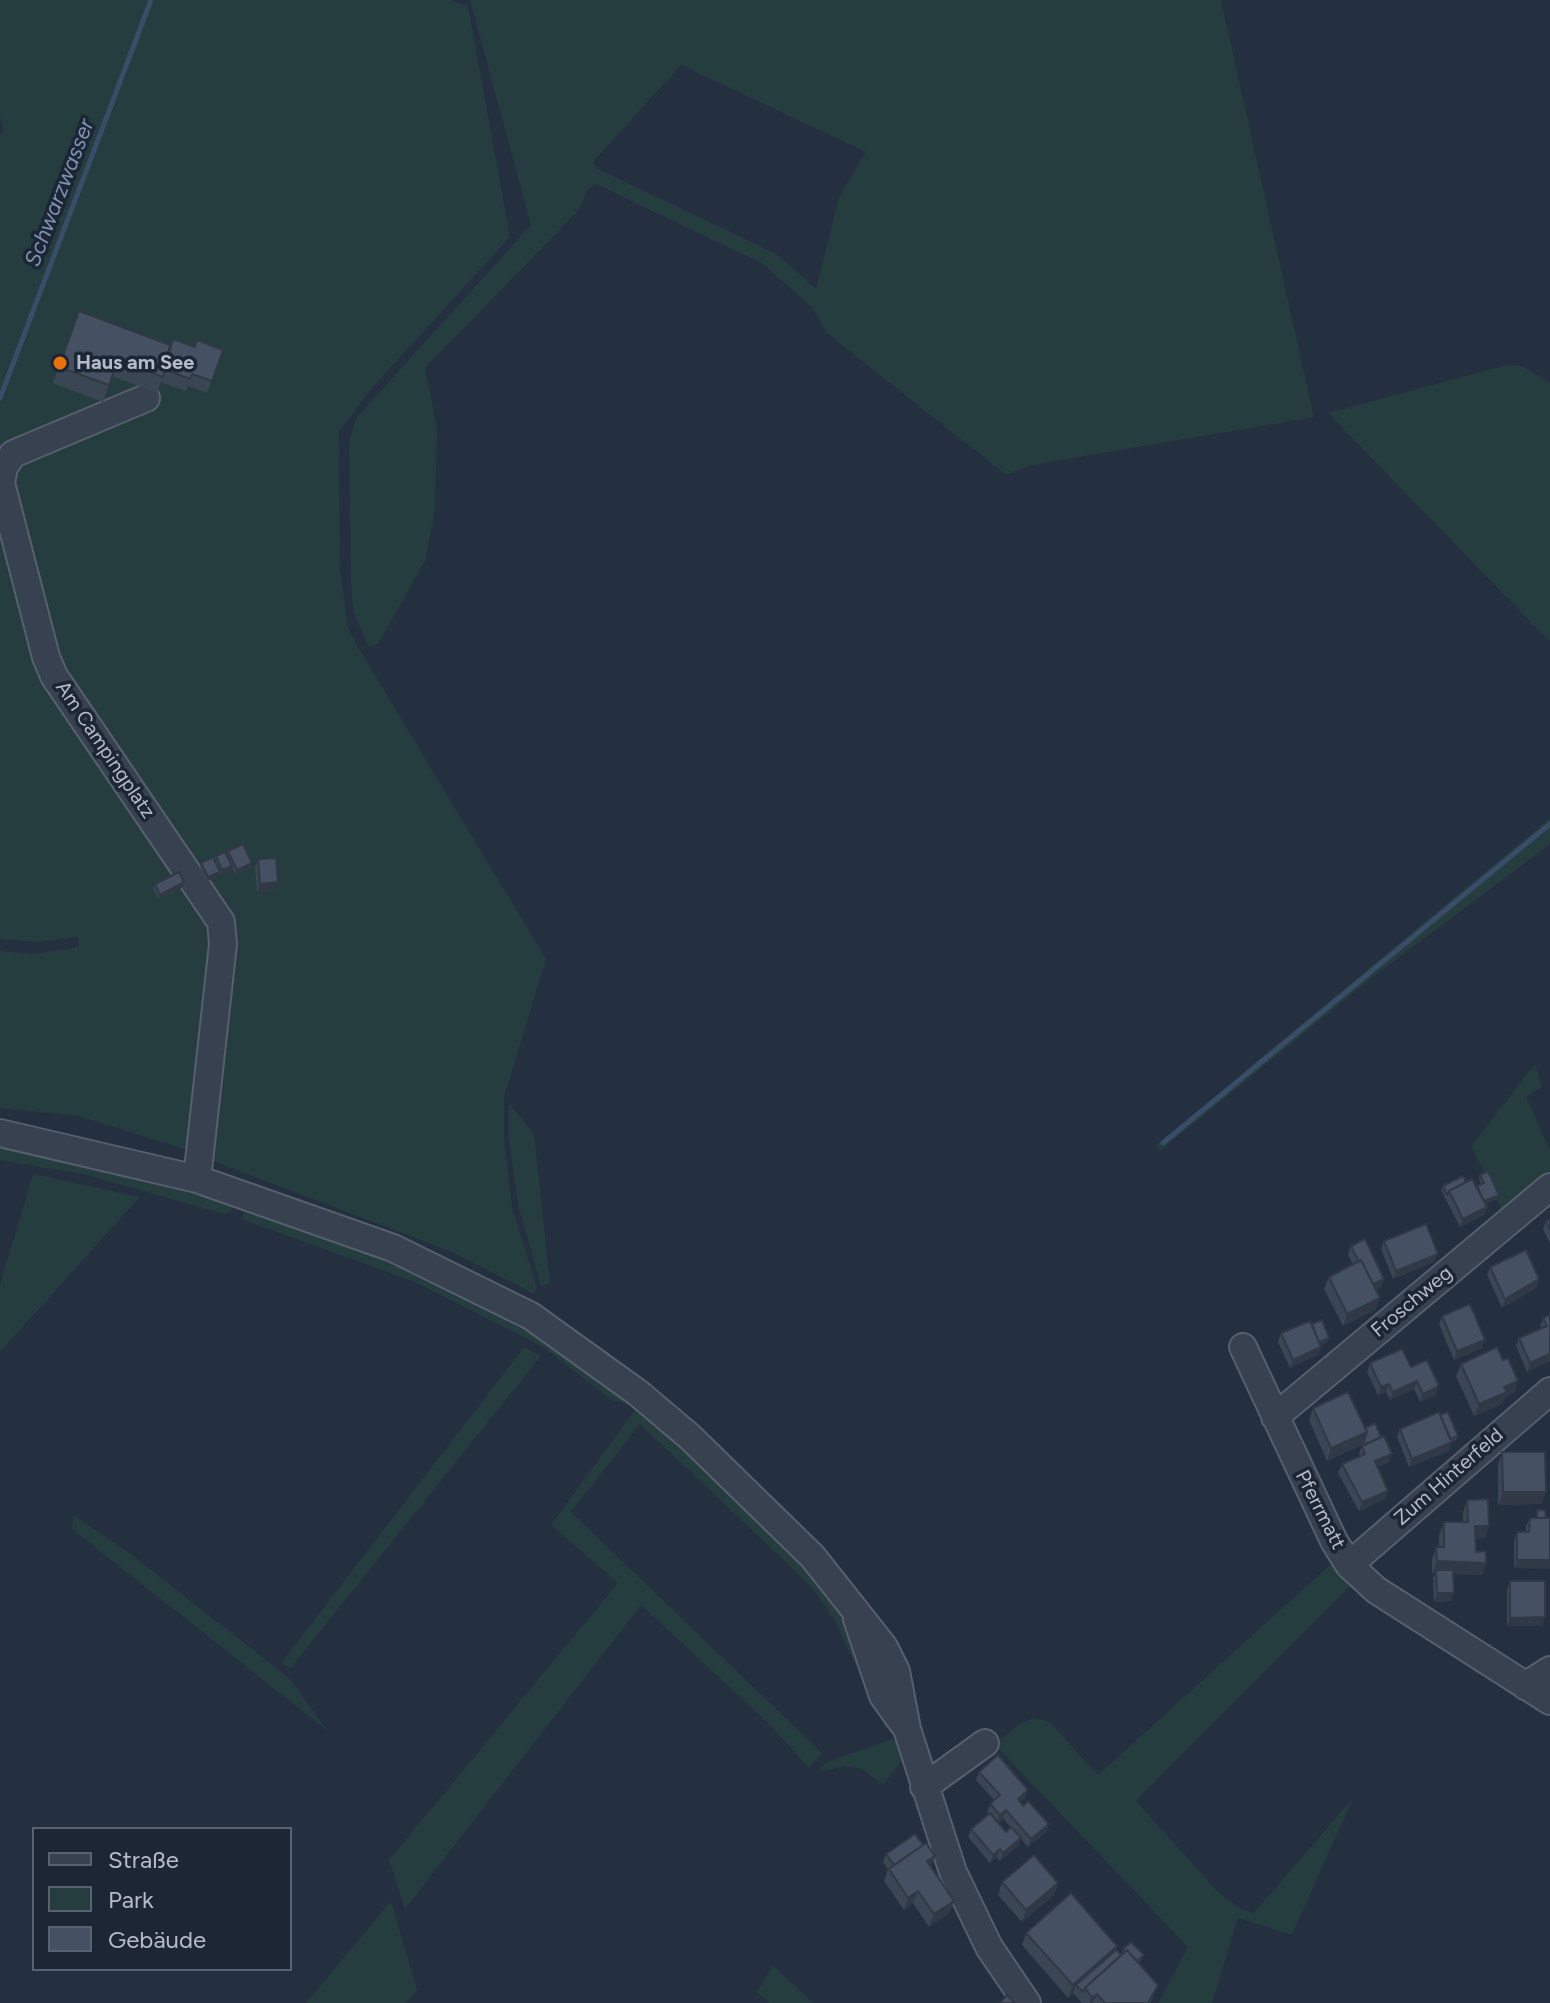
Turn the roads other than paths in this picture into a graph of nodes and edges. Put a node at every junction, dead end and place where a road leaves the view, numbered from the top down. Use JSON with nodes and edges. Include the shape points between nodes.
{"nodes":[{"id":1,"x":146,"y":398,"type":"dead end"},
{"id":2,"x":0,"y":1133,"type":"edge"},
{"id":3,"x":197,"y":1179,"type":"junction"},
{"id":4,"x":1550,"y":1187,"type":"edge"},
{"id":5,"x":1243,"y":1347,"type":"dead end"},
{"id":6,"x":1550,"y":1391,"type":"edge"},
{"id":7,"x":1275,"y":1417,"type":"junction"},
{"id":8,"x":1349,"y":1565,"type":"junction"},
{"id":9,"x":1550,"y":1670,"type":"edge"},
{"id":10,"x":1525,"y":1686,"type":"junction"},
{"id":11,"x":1550,"y":1701,"type":"edge"},
{"id":12,"x":985,"y":1743,"type":"dead end"},
{"id":13,"x":924,"y":1787,"type":"junction"},
{"id":14,"x":1027,"y":2003,"type":"edge"}],
"edges":[{"from":1,"to":3,"type":"street","name":"Am Campingplatz","via":[[13,454],[1,483],[54,676],[221,922],[223,944]]},
{"from":2,"to":3,"type":"street"},
{"from":3,"to":13,"type":"street","via":[[393,1248],[531,1316],[598,1361],[690,1437],[813,1557],[853,1608],[883,1696],[907,1729]]},
{"from":4,"to":7,"type":"street","name":"Froschweg"},
{"from":5,"to":7,"type":"street","name":"Pferrmatt"},
{"from":6,"to":8,"type":"street","name":"Zum Hinterfeld"},
{"from":7,"to":8,"type":"street","name":"Pferrmatt"},
{"from":8,"to":10,"type":"street","name":"Pferrmatt","via":[[1376,1590]]},
{"from":9,"to":10,"type":"street"},
{"from":10,"to":11,"type":"street","name":"Pferrmatt"},
{"from":12,"to":13,"type":"street"},
{"from":13,"to":14,"type":"street","via":[[953,1872],[989,1947]]}]}
